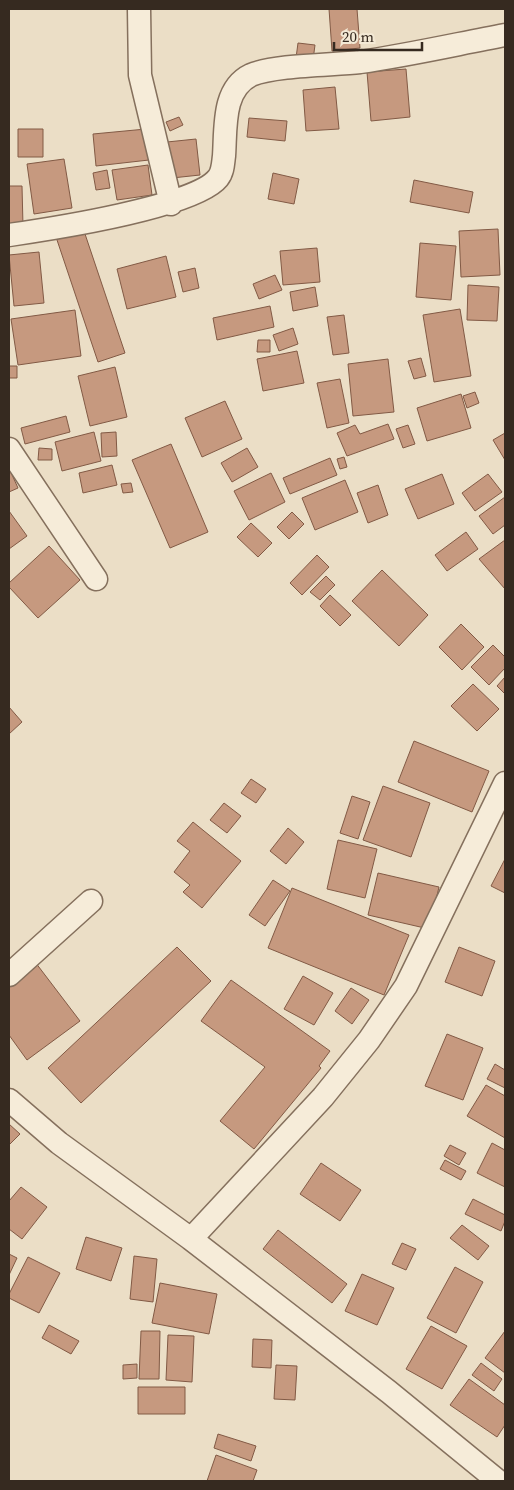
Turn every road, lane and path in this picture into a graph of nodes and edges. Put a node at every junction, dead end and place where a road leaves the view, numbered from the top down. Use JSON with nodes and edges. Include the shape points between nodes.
{"nodes":[{"id":1,"x":139,"y":9,"type":"edge"},
{"id":2,"x":505,"y":35,"type":"edge"},
{"id":3,"x":171,"y":204,"type":"junction"},
{"id":4,"x":9,"y":236,"type":"edge"},
{"id":5,"x":9,"y":449,"type":"edge"},
{"id":6,"x":96,"y":579,"type":"dead end"},
{"id":7,"x":505,"y":783,"type":"edge"},
{"id":8,"x":91,"y":901,"type":"dead end"},
{"id":9,"x":9,"y":975,"type":"edge"},
{"id":10,"x":9,"y":1100,"type":"edge"},
{"id":11,"x":191,"y":1239,"type":"junction"},
{"id":12,"x":498,"y":1481,"type":"edge"}],
"edges":[{"from":1,"to":3,"type":"street","via":[[140,75]]},
{"from":2,"to":3,"type":"street","via":[[361,62],[272,70],[252,75],[236,86],[229,103],[219,177],[210,185]]},
{"from":3,"to":4,"type":"street"},
{"from":5,"to":6,"type":"street"},
{"from":7,"to":11,"type":"street","via":[[406,986],[370,1040],[323,1097]]},
{"from":8,"to":9,"type":"street"},
{"from":10,"to":11,"type":"street","via":[[59,1143]]},
{"from":11,"to":12,"type":"street"}]}
